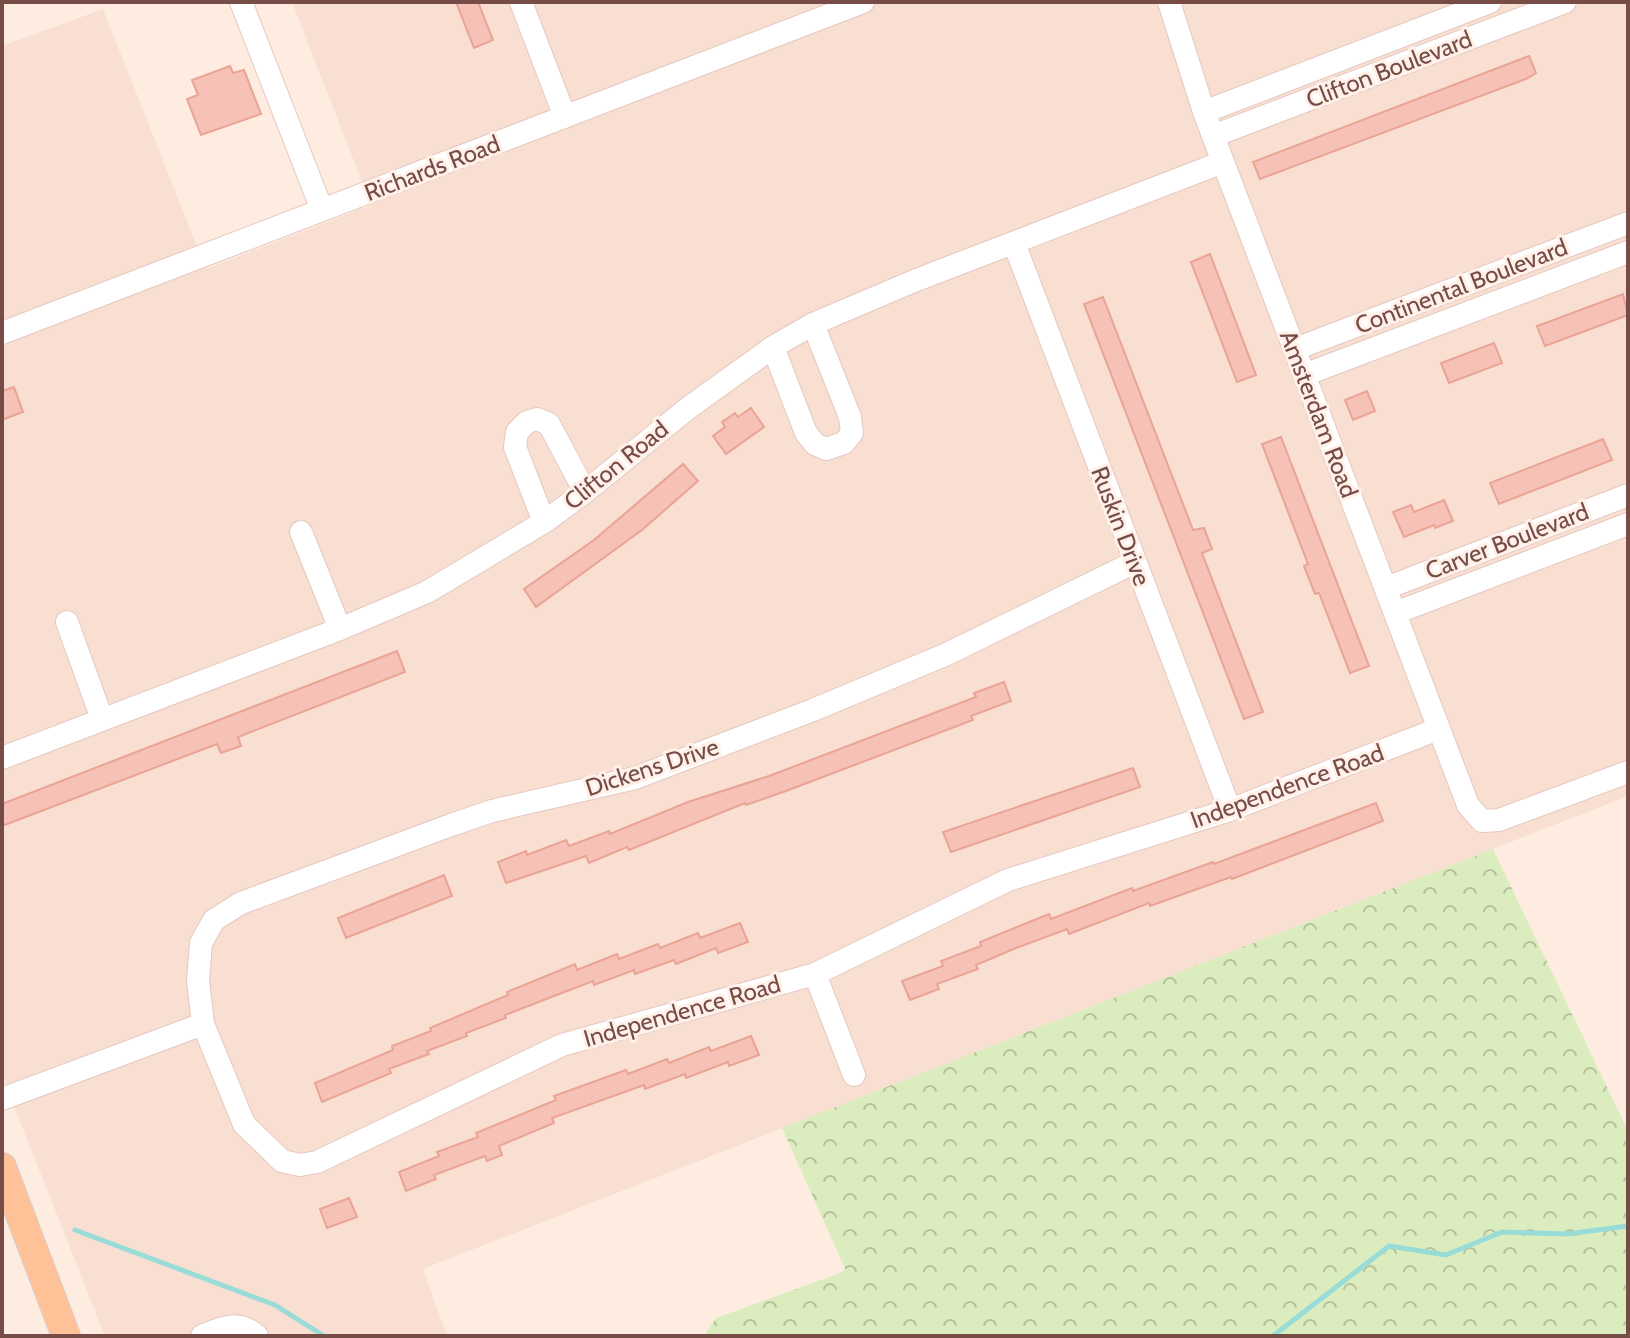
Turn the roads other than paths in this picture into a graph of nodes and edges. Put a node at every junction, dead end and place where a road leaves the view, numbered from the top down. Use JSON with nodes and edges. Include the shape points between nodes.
{"nodes":[{"id":1,"x":241,"y":2,"type":"edge"},
{"id":2,"x":521,"y":2,"type":"edge"},
{"id":3,"x":863,"y":2,"type":"edge"},
{"id":4,"x":1169,"y":2,"type":"edge"},
{"id":5,"x":1490,"y":2,"type":"edge"},
{"id":6,"x":1565,"y":2,"type":"edge"},
{"id":7,"x":1204,"y":112,"type":"junction"},
{"id":8,"x":565,"y":117,"type":"junction"},
{"id":9,"x":1213,"y":136,"type":"junction"},
{"id":10,"x":1223,"y":162,"type":"junction"},
{"id":11,"x":322,"y":210,"type":"junction"},
{"id":12,"x":1628,"y":223,"type":"edge"},
{"id":13,"x":1014,"y":243,"type":"junction"},
{"id":14,"x":1628,"y":252,"type":"edge"},
{"id":15,"x":813,"y":324,"type":"junction"},
{"id":16,"x":2,"y":333,"type":"edge"},
{"id":17,"x":773,"y":347,"type":"junction"},
{"id":18,"x":1295,"y":349,"type":"junction"},
{"id":19,"x":1304,"y":375,"type":"junction"},
{"id":20,"x":585,"y":492,"type":"junction"},
{"id":21,"x":1628,"y":495,"type":"edge"},
{"id":22,"x":544,"y":522,"type":"junction"},
{"id":23,"x":1628,"y":524,"type":"edge"},
{"id":24,"x":301,"y":532,"type":"dead end"},
{"id":25,"x":1135,"y":562,"type":"junction"},
{"id":26,"x":1386,"y":588,"type":"junction"},
{"id":27,"x":1395,"y":613,"type":"junction"},
{"id":28,"x":67,"y":622,"type":"dead end"},
{"id":29,"x":340,"y":629,"type":"junction"},
{"id":30,"x":102,"y":719,"type":"junction"},
{"id":31,"x":1438,"y":729,"type":"junction"},
{"id":32,"x":2,"y":758,"type":"edge"},
{"id":33,"x":1628,"y":772,"type":"edge"},
{"id":34,"x":1230,"y":810,"type":"junction"},
{"id":35,"x":815,"y":974,"type":"junction"},
{"id":36,"x":203,"y":1024,"type":"junction"},
{"id":37,"x":854,"y":1075,"type":"dead end"},
{"id":38,"x":2,"y":1099,"type":"edge"},
{"id":39,"x":2,"y":1167,"type":"edge"},
{"id":40,"x":66,"y":1336,"type":"edge"},
{"id":41,"x":202,"y":1336,"type":"edge"},
{"id":42,"x":257,"y":1336,"type":"edge"}],
"edges":[{"from":1,"to":11,"type":"street"},
{"from":2,"to":8,"type":"street"},
{"from":3,"to":8,"type":"street","name":"Richards Road"},
{"from":4,"to":7,"type":"street","name":"Amsterdam Road"},
{"from":5,"to":7,"type":"street","name":"Clifton Boulevard"},
{"from":6,"to":9,"type":"street","name":"Clifton Boulevard"},
{"from":7,"to":9,"type":"street","name":"Amsterdam Road"},
{"from":8,"to":11,"type":"street","name":"Richards Road"},
{"from":9,"to":10,"type":"street","name":"Amsterdam Road"},
{"from":10,"to":13,"type":"street","name":"Clifton Road"},
{"from":10,"to":18,"type":"street","name":"Amsterdam Road"},
{"from":11,"to":16,"type":"street","name":"Richards Road"},
{"from":12,"to":18,"type":"street","name":"Continental Boulevard"},
{"from":13,"to":15,"type":"street","name":"Clifton Road"},
{"from":13,"to":25,"type":"street","name":"Ruskin Drive"},
{"from":14,"to":19,"type":"street","name":"Continental Boulevard"},
{"from":15,"to":17,"type":"street","name":"Clifton Road"},
{"from":15,"to":17,"type":"street","via":[[850,417],[852,433],[844,443],[826,449],[806,433]]},
{"from":17,"to":20,"type":"street","name":"Clifton Road"},
{"from":18,"to":19,"type":"street","name":"Amsterdam Road"},
{"from":19,"to":26,"type":"street","name":"Amsterdam Road"},
{"from":20,"to":22,"type":"street","name":"Clifton Road"},
{"from":20,"to":22,"type":"street","via":[[549,424],[527,422],[517,432],[515,447]]},
{"from":21,"to":26,"type":"street","name":"Carver Boulevard"},
{"from":22,"to":29,"type":"street","name":"Clifton Road","via":[[427,592]]},
{"from":23,"to":27,"type":"street","name":"Carver Boulevard"},
{"from":24,"to":29,"type":"street"},
{"from":25,"to":34,"type":"street","name":"Ruskin Drive"},
{"from":25,"to":36,"type":"street","name":"Dickens Drive","via":[[947,654],[635,778],[492,811],[241,903],[214,920],[201,943]]},
{"from":26,"to":27,"type":"street","name":"Amsterdam Road"},
{"from":27,"to":31,"type":"street","name":"Amsterdam Road"},
{"from":28,"to":30,"type":"street"},
{"from":29,"to":30,"type":"street","name":"Clifton Road"},
{"from":30,"to":32,"type":"street","name":"Clifton Road"},
{"from":31,"to":33,"type":"street","name":"Amsterdam Road","via":[[1468,805],[1482,821],[1512,816]]},
{"from":31,"to":34,"type":"street","name":"Independence Road"},
{"from":34,"to":35,"type":"street","name":"Independence Road","via":[[1008,880]]},
{"from":35,"to":36,"type":"street","name":"Independence Road","via":[[562,1045],[317,1162],[300,1165],[282,1161],[244,1124]]},
{"from":35,"to":37,"type":"street"},
{"from":36,"to":38,"type":"street"},
{"from":39,"to":40,"type":"main road"},
{"from":41,"to":42,"type":"street","via":[[231,1325]]}]}
